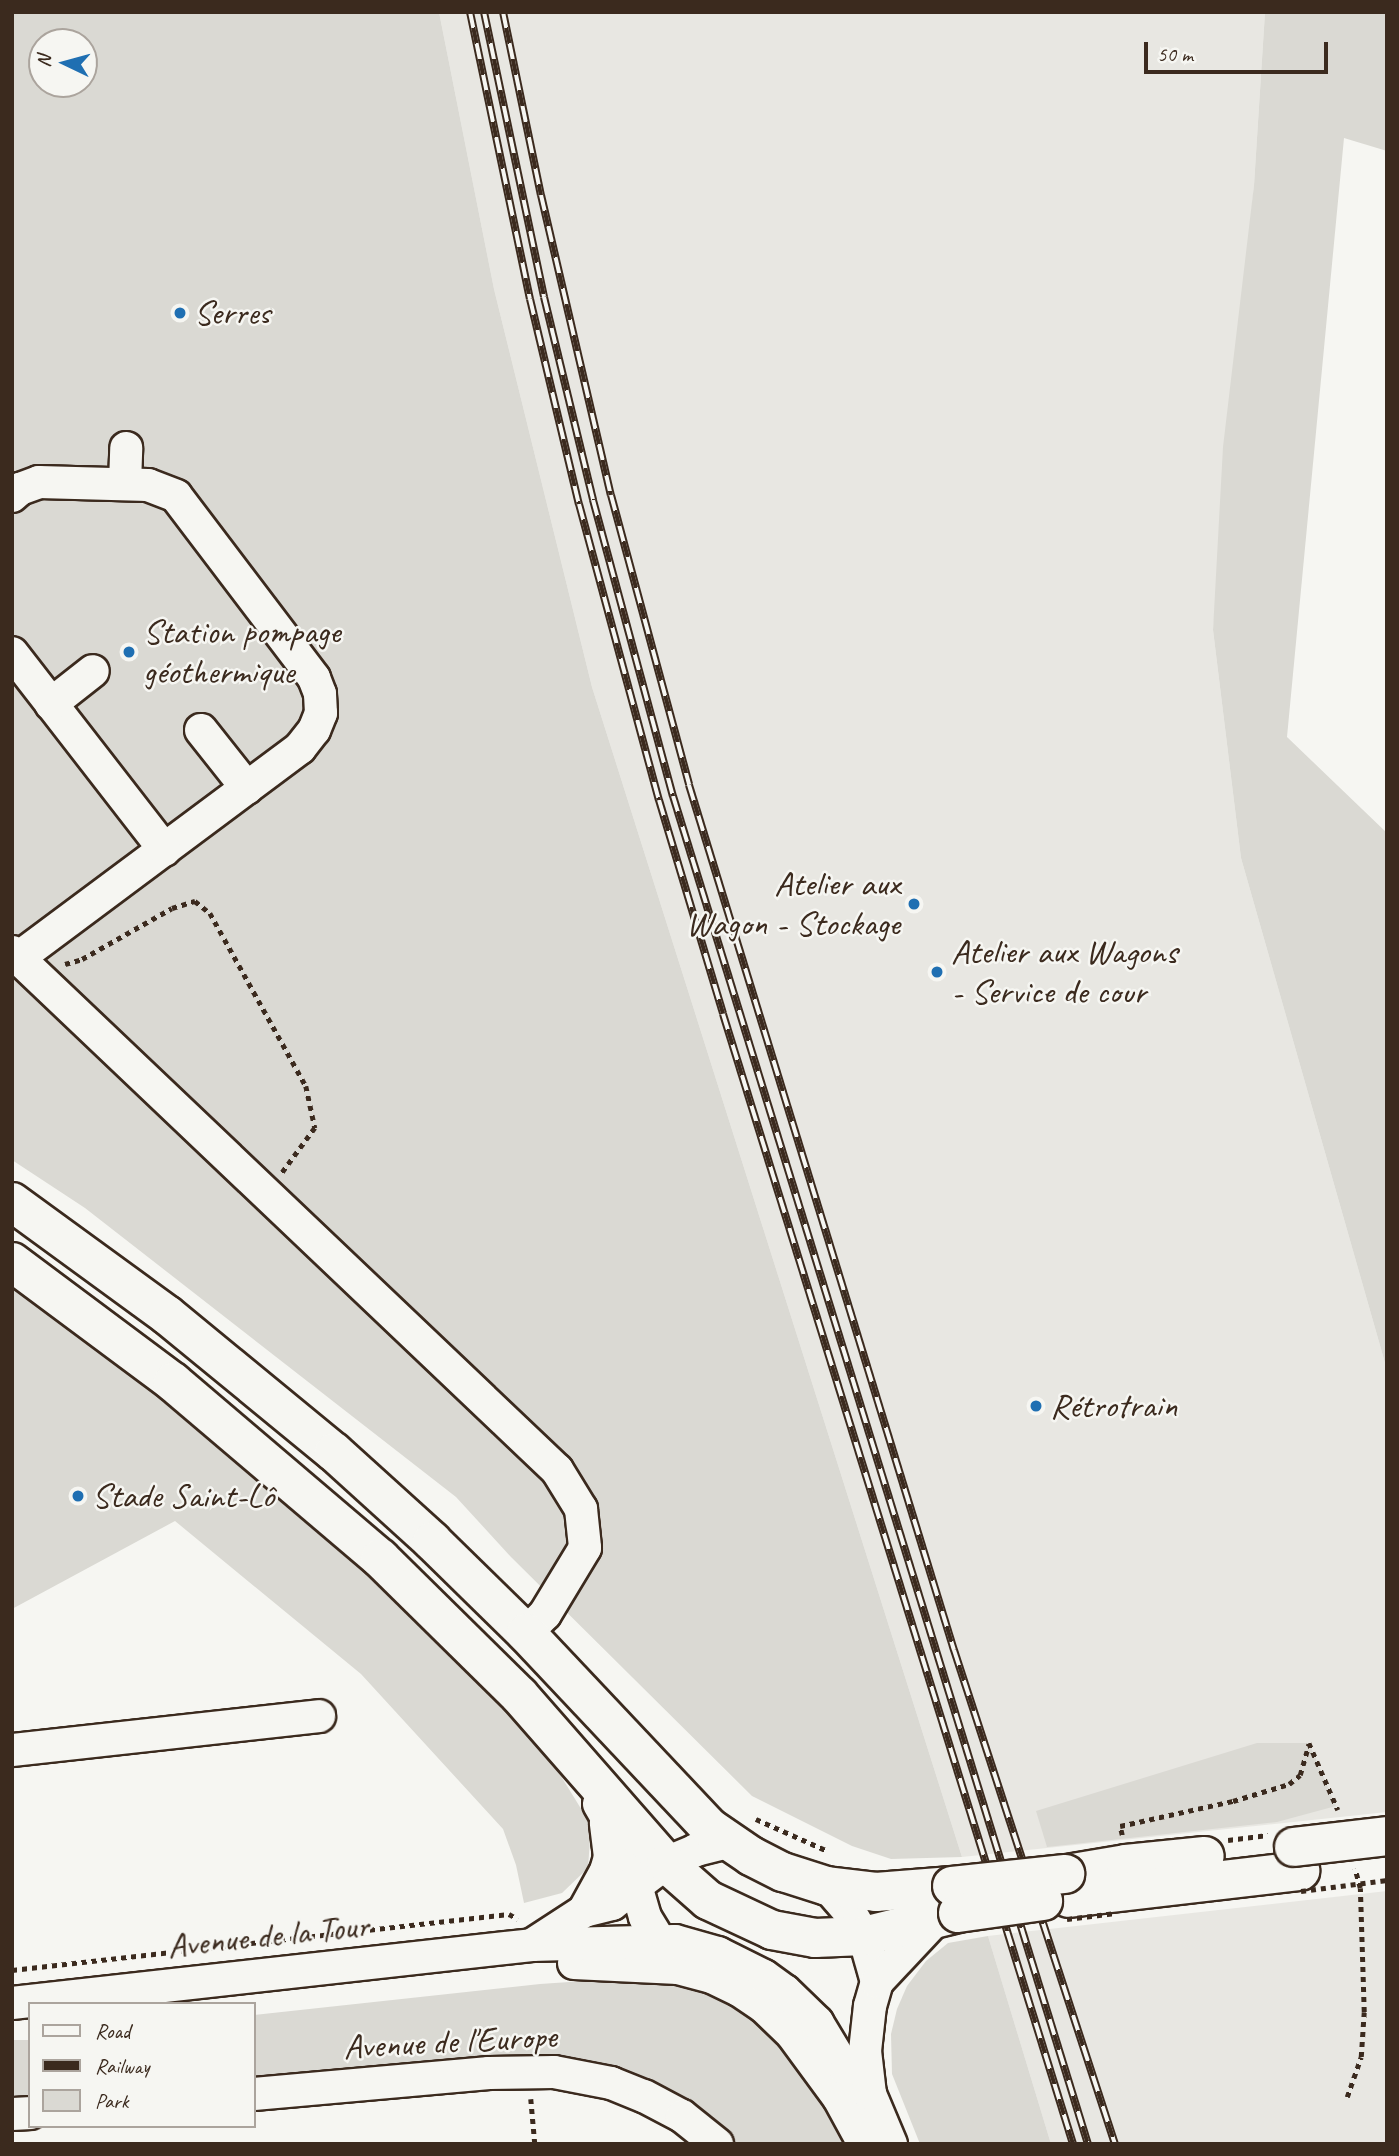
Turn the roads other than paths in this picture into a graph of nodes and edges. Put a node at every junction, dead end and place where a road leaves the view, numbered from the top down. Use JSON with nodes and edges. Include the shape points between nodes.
{"nodes":[{"id":1,"x":126,"y":448,"type":"dead end"},
{"id":2,"x":125,"y":484,"type":"junction"},
{"id":3,"x":12,"y":496,"type":"edge"},
{"id":4,"x":12,"y":653,"type":"edge"},
{"id":5,"x":93,"y":671,"type":"dead end"},
{"id":6,"x":51,"y":704,"type":"junction"},
{"id":7,"x":201,"y":730,"type":"dead end"},
{"id":8,"x":247,"y":788,"type":"junction"},
{"id":9,"x":165,"y":850,"type":"junction"},
{"id":10,"x":22,"y":961,"type":"edge"},
{"id":11,"x":12,"y":1202,"type":"edge"},
{"id":12,"x":12,"y":1262,"type":"edge"},
{"id":13,"x":526,"y":1633,"type":"junction"},
{"id":14,"x":319,"y":1716,"type":"dead end"},
{"id":15,"x":12,"y":1749,"type":"edge"},
{"id":16,"x":572,"y":1754,"type":"junction"},
{"id":17,"x":604,"y":1815,"type":"junction"},
{"id":18,"x":741,"y":1830,"type":"junction"},
{"id":19,"x":1387,"y":1836,"type":"edge"},
{"id":20,"x":1370,"y":1863,"type":"edge"},
{"id":21,"x":1298,"y":1870,"type":"junction"},
{"id":22,"x":832,"y":1871,"type":"junction"},
{"id":23,"x":651,"y":1873,"type":"junction"},
{"id":24,"x":1067,"y":1886,"type":"junction"},
{"id":25,"x":948,"y":1906,"type":"junction"},
{"id":26,"x":584,"y":1911,"type":"junction"},
{"id":27,"x":864,"y":1936,"type":"junction"},
{"id":28,"x":540,"y":1939,"type":"junction"},
{"id":29,"x":659,"y":1940,"type":"junction"},
{"id":30,"x":678,"y":1968,"type":"junction"},
{"id":31,"x":874,"y":1994,"type":"junction"},
{"id":32,"x":12,"y":2003,"type":"edge"},
{"id":33,"x":817,"y":2022,"type":"junction"},
{"id":34,"x":256,"y":2094,"type":"edge"},
{"id":35,"x":870,"y":2094,"type":"junction"},
{"id":36,"x":717,"y":2144,"type":"edge"},
{"id":37,"x":864,"y":2144,"type":"edge"},
{"id":38,"x":891,"y":2144,"type":"edge"}],
"edges":[{"from":1,"to":2,"type":"street"},
{"from":2,"to":3,"type":"street","via":[[39,482]]},
{"from":2,"to":8,"type":"street","via":[[163,489],[186,506],[314,678],[321,713],[314,730],[300,748]]},
{"from":4,"to":6,"type":"street"},
{"from":5,"to":6,"type":"street"},
{"from":6,"to":9,"type":"street"},
{"from":7,"to":8,"type":"street"},
{"from":8,"to":9,"type":"street"},
{"from":9,"to":10,"type":"street"},
{"from":10,"to":13,"type":"street","via":[[557,1470],[581,1509],[585,1548],[545,1614]]},
{"from":11,"to":13,"type":"main road","via":[[167,1315],[261,1391],[432,1541]]},
{"from":12,"to":16,"type":"main road","via":[[173,1382],[370,1549],[510,1686]]},
{"from":13,"to":18,"type":"main road","via":[[694,1813]]},
{"from":14,"to":15,"type":"street"},
{"from":16,"to":17,"type":"street"},
{"from":16,"to":23,"type":"main road"},
{"from":17,"to":23,"type":"street","via":[[626,1851]]},
{"from":17,"to":26,"type":"street","name":"Avenue de la Tour","via":[[610,1857]]},
{"from":18,"to":22,"type":"main road","via":[[783,1872]]},
{"from":18,"to":23,"type":"street","name":"Avenue de la Tour"},
{"from":19,"to":21,"type":"main road","bridge":true},
{"from":20,"to":21,"type":"main road"},
{"from":21,"to":24,"type":"main road"},
{"from":21,"to":24,"type":"main road","via":[[1126,1864]]},
{"from":22,"to":25,"type":"main road","via":[[876,1892]]},
{"from":22,"to":27,"type":"street"},
{"from":23,"to":26,"type":"street","name":"Avenue de la Tour","via":[[612,1904]]},
{"from":23,"to":27,"type":"main road","via":[[750,1922],[795,1936]]},
{"from":23,"to":29,"type":"street","via":[[645,1917]]},
{"from":24,"to":25,"type":"main road","bridge":true},
{"from":25,"to":27,"type":"main road"},
{"from":25,"to":31,"type":"street"},
{"from":26,"to":28,"type":"street","name":"Avenue de la Tour"},
{"from":27,"to":31,"type":"street"},
{"from":28,"to":29,"type":"street","name":"Avenue de la Tour","via":[[567,1946]]},
{"from":28,"to":30,"type":"street","via":[[569,1962]]},
{"from":28,"to":32,"type":"street","name":"Avenue de la Tour"},
{"from":29,"to":30,"type":"street"},
{"from":29,"to":33,"type":"street","name":"Avenue de la Tour","via":[[697,1946],[743,1964],[785,1991]]},
{"from":30,"to":37,"type":"street","via":[[739,1990],[778,2019],[839,2098]]},
{"from":31,"to":33,"type":"street","via":[[844,2020]]},
{"from":31,"to":35,"type":"street","via":[[865,2051]]},
{"from":33,"to":35,"type":"street","name":"Avenue de la Tour","via":[[846,2070]]},
{"from":34,"to":36,"type":"street","name":"Avenue de l'Europe","via":[[529,2071],[579,2075],[627,2088],[682,2116]]},
{"from":35,"to":38,"type":"street"}]}
